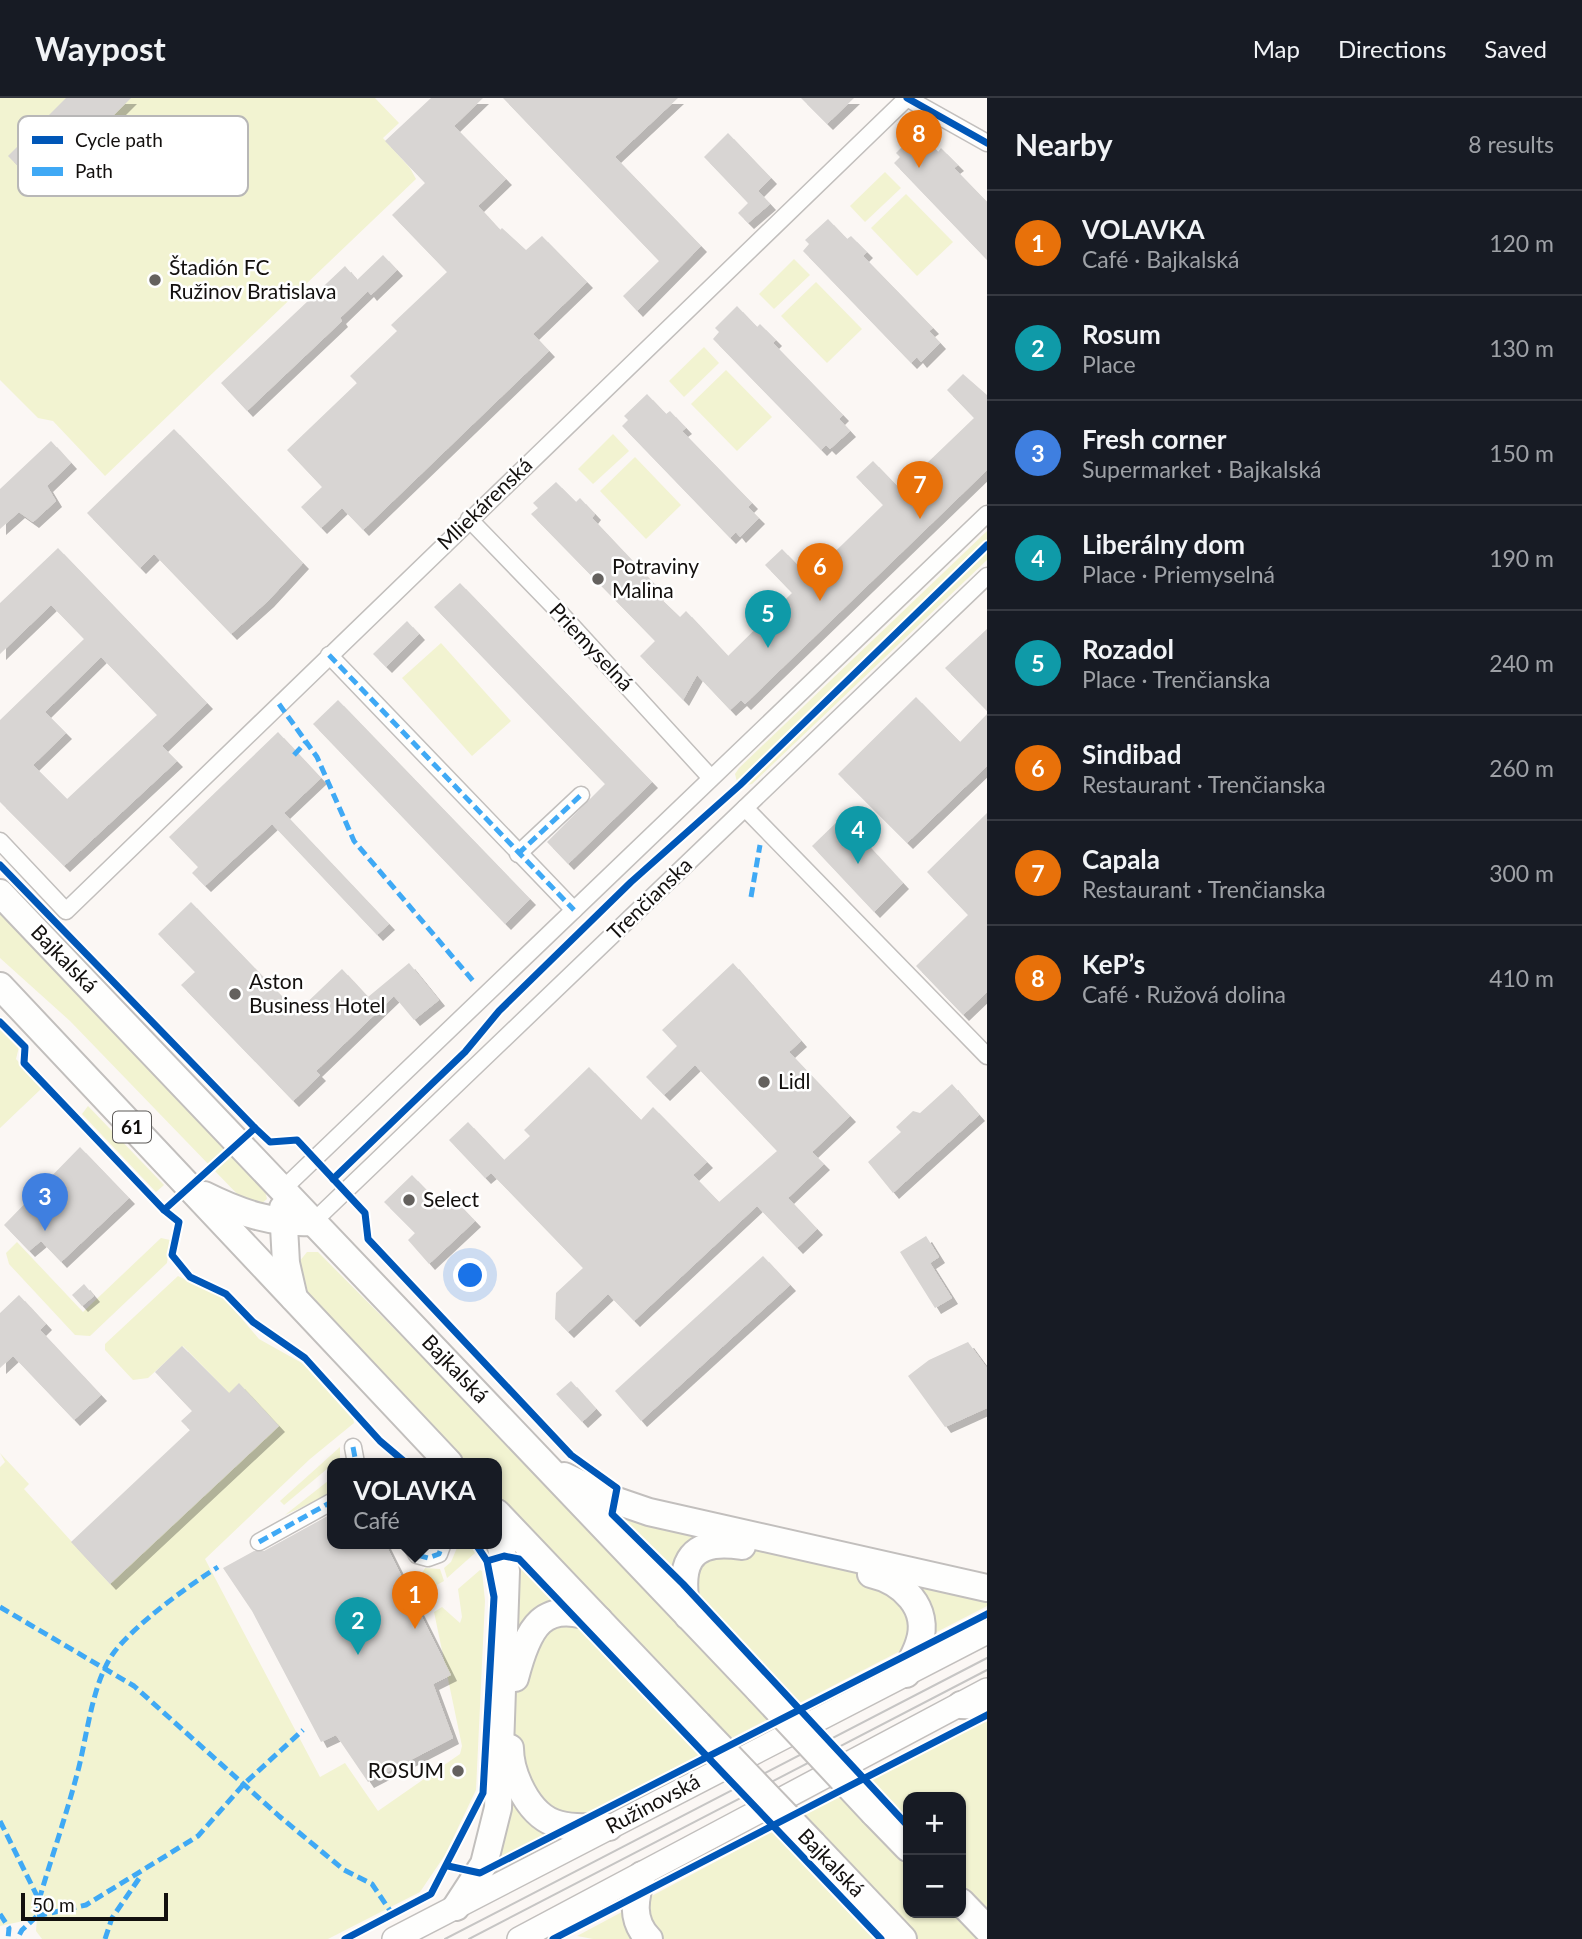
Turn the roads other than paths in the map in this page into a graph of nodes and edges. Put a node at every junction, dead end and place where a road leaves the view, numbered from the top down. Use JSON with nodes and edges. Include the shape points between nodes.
{"nodes":[{"id":1,"x":907,"y":98,"type":"edge"},
{"id":2,"x":987,"y":143,"type":"edge"},
{"id":3,"x":987,"y":514,"type":"edge"},
{"id":4,"x":469,"y":519,"type":"junction"},
{"id":5,"x":987,"y":576,"type":"edge"},
{"id":6,"x":329,"y":655,"type":"junction"},
{"id":7,"x":711,"y":778,"type":"junction"},
{"id":8,"x":581,"y":795,"type":"dead end"},
{"id":9,"x":745,"y":808,"type":"junction"},
{"id":10,"x":0,"y":841,"type":"edge"},
{"id":11,"x":518,"y":854,"type":"junction"},
{"id":12,"x":0,"y":893,"type":"edge"},
{"id":13,"x":574,"y":910,"type":"junction"},
{"id":14,"x":0,"y":986,"type":"edge"},
{"id":15,"x":987,"y":1056,"type":"edge"},
{"id":16,"x":190,"y":1188,"type":"junction"},
{"id":17,"x":282,"y":1189,"type":"junction"},
{"id":18,"x":313,"y":1222,"type":"junction"},
{"id":19,"x":283,"y":1224,"type":"junction"},
{"id":20,"x":294,"y":1298,"type":"junction"},
{"id":21,"x":444,"y":1458,"type":"edge"},
{"id":22,"x":551,"y":1470,"type":"junction"},
{"id":23,"x":327,"y":1504,"type":"edge"},
{"id":24,"x":502,"y":1518,"type":"edge"},
{"id":25,"x":259,"y":1542,"type":"dead end"},
{"id":26,"x":414,"y":1549,"type":"edge"},
{"id":27,"x":441,"y":1549,"type":"edge"},
{"id":28,"x":501,"y":1549,"type":"edge"},
{"id":29,"x":987,"y":1588,"type":"edge"},
{"id":30,"x":688,"y":1616,"type":"junction"},
{"id":31,"x":599,"y":1620,"type":"junction"},
{"id":32,"x":987,"y":1632,"type":"edge"},
{"id":33,"x":906,"y":1674,"type":"junction"},
{"id":34,"x":987,"y":1690,"type":"edge"},
{"id":35,"x":961,"y":1705,"type":"junction"},
{"id":36,"x":987,"y":1706,"type":"edge"},
{"id":37,"x":609,"y":1827,"type":"junction"},
{"id":38,"x":903,"y":1843,"type":"edge"},
{"id":39,"x":642,"y":1875,"type":"junction"},
{"id":40,"x":456,"y":1907,"type":"junction"},
{"id":41,"x":971,"y":1907,"type":"edge"},
{"id":42,"x":987,"y":1929,"type":"edge"},
{"id":43,"x":901,"y":1938,"type":"edge"},
{"id":44,"x":394,"y":1939,"type":"edge"},
{"id":45,"x":519,"y":1939,"type":"edge"},
{"id":46,"x":649,"y":1939,"type":"edge"}],
"edges":[{"from":1,"to":2,"type":"street"},
{"from":1,"to":4,"type":"street","name":"Mliekárenská"},
{"from":3,"to":7,"type":"street"},
{"from":4,"to":6,"type":"street","name":"Mliekárenská"},
{"from":4,"to":7,"type":"street","name":"Priemyselná"},
{"from":5,"to":9,"type":"street","name":"Trenčianska"},
{"from":6,"to":10,"type":"street","name":"Mliekárenská","via":[[61,917]]},
{"from":6,"to":11,"type":"street"},
{"from":7,"to":13,"type":"street"},
{"from":8,"to":11,"type":"street"},
{"from":9,"to":15,"type":"street"},
{"from":9,"to":18,"type":"street","name":"Trenčianska"},
{"from":11,"to":13,"type":"street"},
{"from":12,"to":17,"type":"main road","name":"Bajkalská"},
{"from":13,"to":17,"type":"street"},
{"from":14,"to":16,"type":"main road","number":"61"},
{"from":16,"to":19,"type":"main road","via":[[238,1211]]},
{"from":16,"to":20,"type":"main road","number":"61"},
{"from":17,"to":18,"type":"main road","name":"Bajkalská"},
{"from":17,"to":19,"type":"main road"},
{"from":18,"to":19,"type":"main road"},
{"from":18,"to":22,"type":"main road","name":"Bajkalská"},
{"from":19,"to":20,"type":"main road"},
{"from":20,"to":21,"type":"main road","number":"61"},
{"from":22,"to":29,"type":"main road","via":[[649,1511]]},
{"from":22,"to":30,"type":"main road","name":"Bajkalská"},
{"from":23,"to":25,"type":"street"},
{"from":24,"to":31,"type":"main road","name":"Bajkalská"},
{"from":26,"to":27,"type":"street","via":[[428,1558]]},
{"from":28,"to":40,"type":"main road","via":[[506,1571],[498,1808],[484,1864]]},
{"from":30,"to":33,"type":"main road","via":[[683,1584],[689,1560],[699,1548],[718,1542],[890,1578],[913,1599],[922,1624],[920,1642]]},
{"from":30,"to":38,"type":"main road","name":"Bajkalská","bridge":true},
{"from":31,"to":37,"type":"main road","via":[[560,1612],[540,1621],[528,1635],[515,1679],[510,1758],[525,1798],[538,1815],[562,1827]]},
{"from":31,"to":43,"type":"main road","name":"Bajkalská","bridge":true},
{"from":32,"to":33,"type":"street","name":"Ružinovská"},
{"from":33,"to":37,"type":"street","name":"Ružinovská"},
{"from":34,"to":35,"type":"street"},
{"from":35,"to":36,"type":"main road"},
{"from":35,"to":39,"type":"street"},
{"from":37,"to":40,"type":"street","name":"Ružinovská"},
{"from":39,"to":45,"type":"street"},
{"from":39,"to":46,"type":"main road","via":[[635,1906]]},
{"from":40,"to":44,"type":"street","name":"Ružinovská"},
{"from":41,"to":42,"type":"main road"}]}
